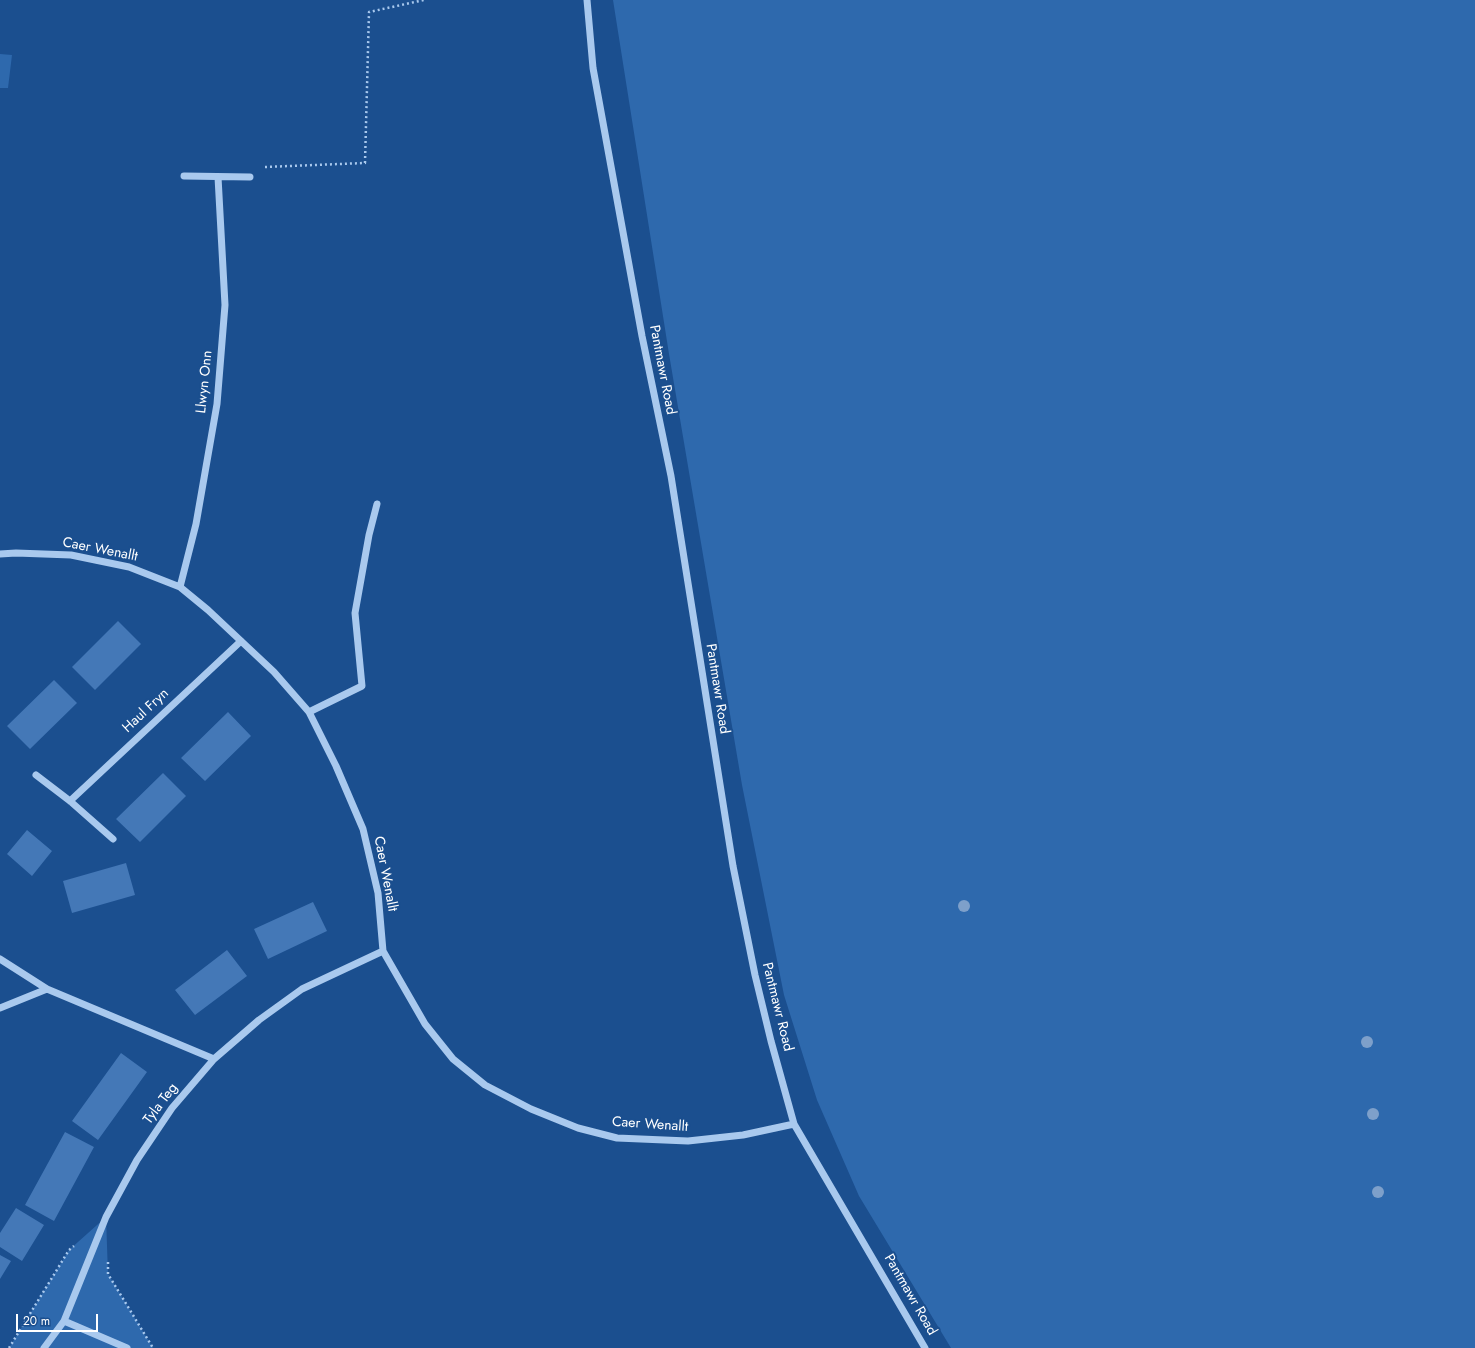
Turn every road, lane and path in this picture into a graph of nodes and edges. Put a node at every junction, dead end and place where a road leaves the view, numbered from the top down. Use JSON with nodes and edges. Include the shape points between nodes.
{"nodes":[{"id":1,"x":424,"y":0,"type":"edge"},
{"id":2,"x":587,"y":0,"type":"edge"},
{"id":3,"x":184,"y":176,"type":"dead end"},
{"id":4,"x":218,"y":177,"type":"junction"},
{"id":5,"x":250,"y":177,"type":"joint"},
{"id":6,"x":377,"y":504,"type":"dead end"},
{"id":7,"x":0,"y":554,"type":"edge"},
{"id":8,"x":180,"y":587,"type":"junction"},
{"id":9,"x":240,"y":641,"type":"junction"},
{"id":10,"x":309,"y":712,"type":"junction"},
{"id":11,"x":36,"y":775,"type":"dead end"},
{"id":12,"x":70,"y":801,"type":"junction"},
{"id":13,"x":113,"y":839,"type":"dead end"},
{"id":14,"x":383,"y":951,"type":"junction"},
{"id":15,"x":0,"y":959,"type":"edge"},
{"id":16,"x":47,"y":989,"type":"junction"},
{"id":17,"x":0,"y":1008,"type":"edge"},
{"id":18,"x":214,"y":1059,"type":"junction"},
{"id":19,"x":794,"y":1124,"type":"junction"},
{"id":20,"x":80,"y":1241,"type":"dead end"},
{"id":21,"x":108,"y":1260,"type":"dead end"},
{"id":22,"x":64,"y":1321,"type":"junction"},
{"id":23,"x":9,"y":1348,"type":"edge"},
{"id":24,"x":44,"y":1348,"type":"edge"},
{"id":25,"x":127,"y":1348,"type":"edge"},
{"id":26,"x":154,"y":1348,"type":"edge"},
{"id":27,"x":925,"y":1348,"type":"edge"}],
"edges":[{"from":1,"to":5,"type":"path","via":[[369,12],[365,163],[262,167]]},
{"from":2,"to":19,"type":"street","name":"Pantmawr Road","via":[[593,68],[642,336],[671,476],[733,866],[757,982]]},
{"from":3,"to":4,"type":"street"},
{"from":4,"to":5,"type":"street"},
{"from":4,"to":8,"type":"street","name":"Llwyn Onn","via":[[225,305],[217,404],[196,524]]},
{"from":6,"to":10,"type":"street","via":[[356,613],[362,686]]},
{"from":7,"to":8,"type":"street","name":"Caer Wenallt","via":[[71,555],[129,567]]},
{"from":8,"to":9,"type":"street","name":"Caer Wenallt"},
{"from":9,"to":10,"type":"street","name":"Caer Wenallt","via":[[274,672]]},
{"from":9,"to":12,"type":"street","name":"Haul Fryn"},
{"from":10,"to":14,"type":"street","name":"Caer Wenallt","via":[[363,829],[378,893]]},
{"from":11,"to":12,"type":"street"},
{"from":12,"to":13,"type":"street"},
{"from":14,"to":18,"type":"street","name":"Tyla Teg","via":[[302,989],[259,1020]]},
{"from":14,"to":19,"type":"street","name":"Caer Wenallt","via":[[425,1024],[453,1059],[485,1085],[531,1110],[578,1128],[617,1138],[688,1141],[743,1135]]},
{"from":15,"to":16,"type":"street"},
{"from":16,"to":17,"type":"street"},
{"from":16,"to":18,"type":"street"},
{"from":18,"to":22,"type":"street","name":"Tyla Teg","via":[[172,1108],[137,1160],[106,1218]]},
{"from":19,"to":27,"type":"street","name":"Pantmawr Road"},
{"from":20,"to":23,"type":"path","via":[[69,1250]]},
{"from":21,"to":26,"type":"path","via":[[108,1274]]},
{"from":22,"to":24,"type":"street","name":"Tyla Teg"},
{"from":22,"to":25,"type":"street"}]}
